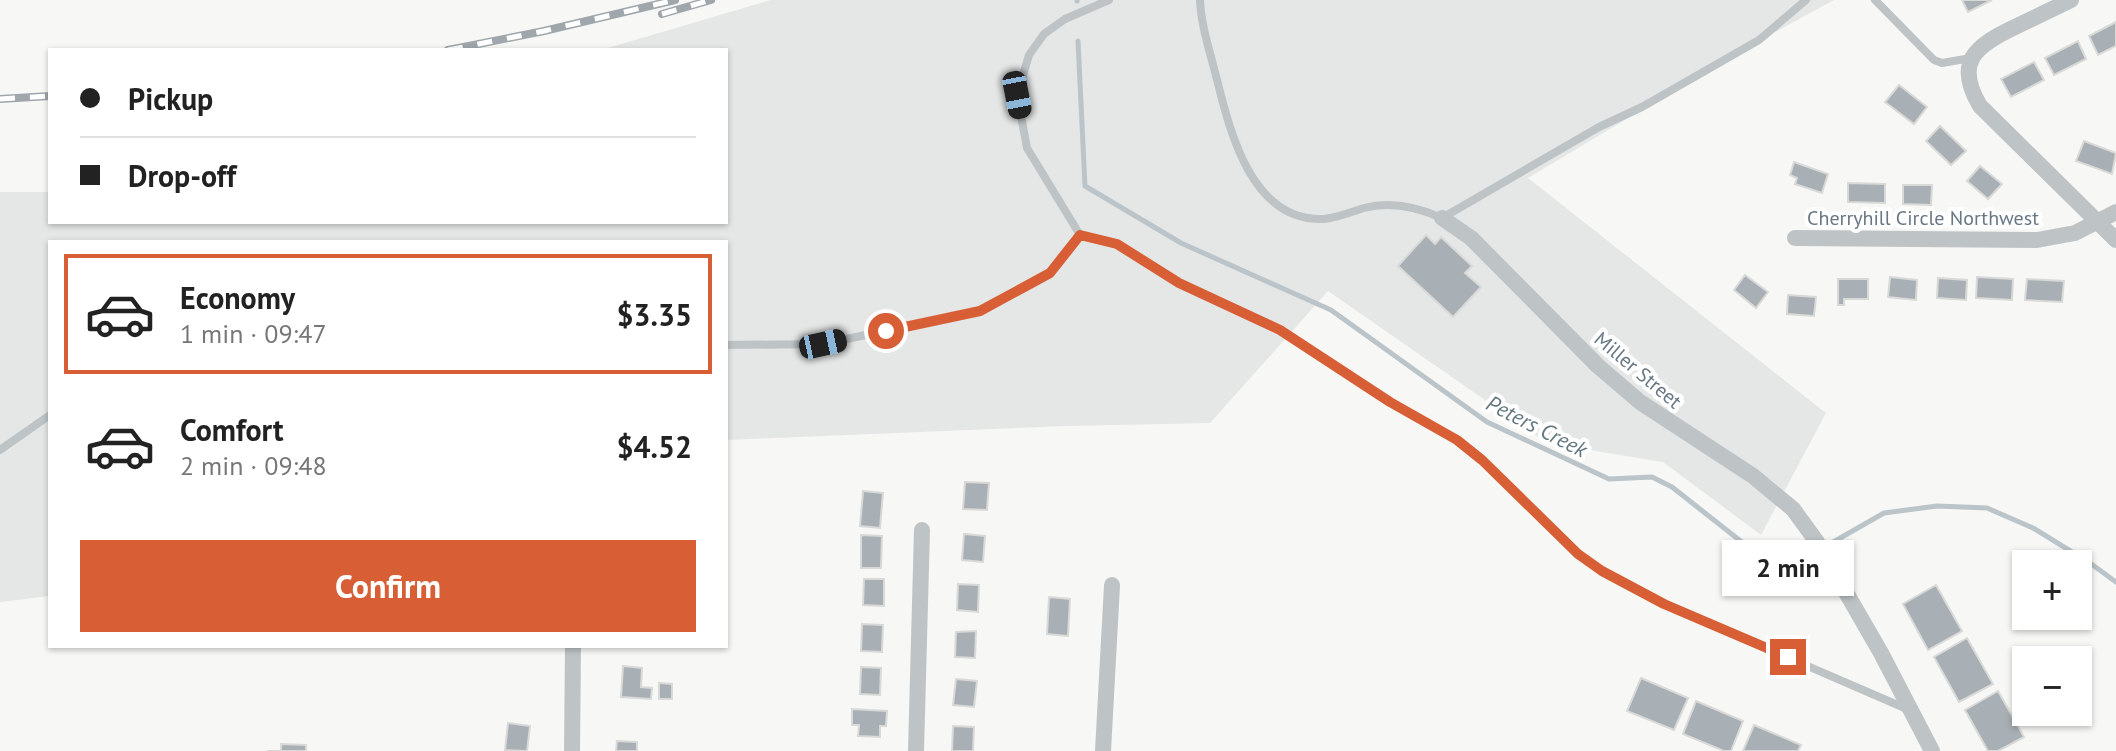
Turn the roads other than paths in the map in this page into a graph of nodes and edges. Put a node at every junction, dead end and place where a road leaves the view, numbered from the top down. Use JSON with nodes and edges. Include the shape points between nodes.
{"nodes":[{"id":1,"x":1109,"y":0,"type":"edge"},
{"id":2,"x":1200,"y":0,"type":"edge"},
{"id":3,"x":1806,"y":0,"type":"edge"},
{"id":4,"x":1875,"y":0,"type":"edge"},
{"id":5,"x":2071,"y":0,"type":"edge"},
{"id":6,"x":1971,"y":58,"type":"junction"},
{"id":7,"x":2116,"y":212,"type":"edge"},
{"id":8,"x":1442,"y":218,"type":"junction"},
{"id":9,"x":2097,"y":223,"type":"junction"},
{"id":10,"x":1080,"y":235,"type":"junction"},
{"id":11,"x":1795,"y":238,"type":"dead end"},
{"id":12,"x":2116,"y":240,"type":"edge"},
{"id":13,"x":728,"y":345,"type":"edge"},
{"id":14,"x":48,"y":416,"type":"edge"},
{"id":15,"x":0,"y":450,"type":"edge"},
{"id":16,"x":922,"y":530,"type":"dead end"},
{"id":17,"x":1112,"y":585,"type":"dead end"},
{"id":18,"x":573,"y":648,"type":"edge"},
{"id":19,"x":1908,"y":709,"type":"junction"},
{"id":20,"x":572,"y":751,"type":"edge"},
{"id":21,"x":916,"y":751,"type":"edge"},
{"id":22,"x":1103,"y":751,"type":"edge"},
{"id":23,"x":1932,"y":751,"type":"edge"}],
"edges":[{"from":1,"to":10,"type":"lane","via":[[1044,34],[1029,55],[1017,95],[1027,148]]},
{"from":2,"to":8,"type":"lane","via":[[1227,123],[1257,185],[1273,201],[1308,218],[1383,205],[1423,209]]},
{"from":3,"to":8,"type":"lane","via":[[1759,40]]},
{"from":4,"to":6,"type":"lane","via":[[1934,60]]},
{"from":5,"to":6,"type":"street","via":[[1988,40]]},
{"from":6,"to":9,"type":"street","via":[[1969,82],[1980,106]]},
{"from":7,"to":9,"type":"street","name":"Cherryhill Circle Northwest"},
{"from":8,"to":19,"type":"street","name":"Miller Street","via":[[1471,238],[1598,366],[1657,415],[1753,476],[1793,509],[1834,571]]},
{"from":9,"to":11,"type":"street","name":"Cherryhill Circle Northwest","via":[[2037,240]]},
{"from":9,"to":12,"type":"street"},
{"from":10,"to":13,"type":"lane","via":[[1050,273],[980,311],[823,344]]},
{"from":10,"to":19,"type":"lane","via":[[1117,244],[1179,283],[1280,330],[1457,440],[1602,571],[1664,604]]},
{"from":14,"to":15,"type":"lane"},
{"from":16,"to":21,"type":"street"},
{"from":17,"to":22,"type":"street"},
{"from":18,"to":20,"type":"street"},
{"from":19,"to":23,"type":"street","name":"Miller Street"}]}
